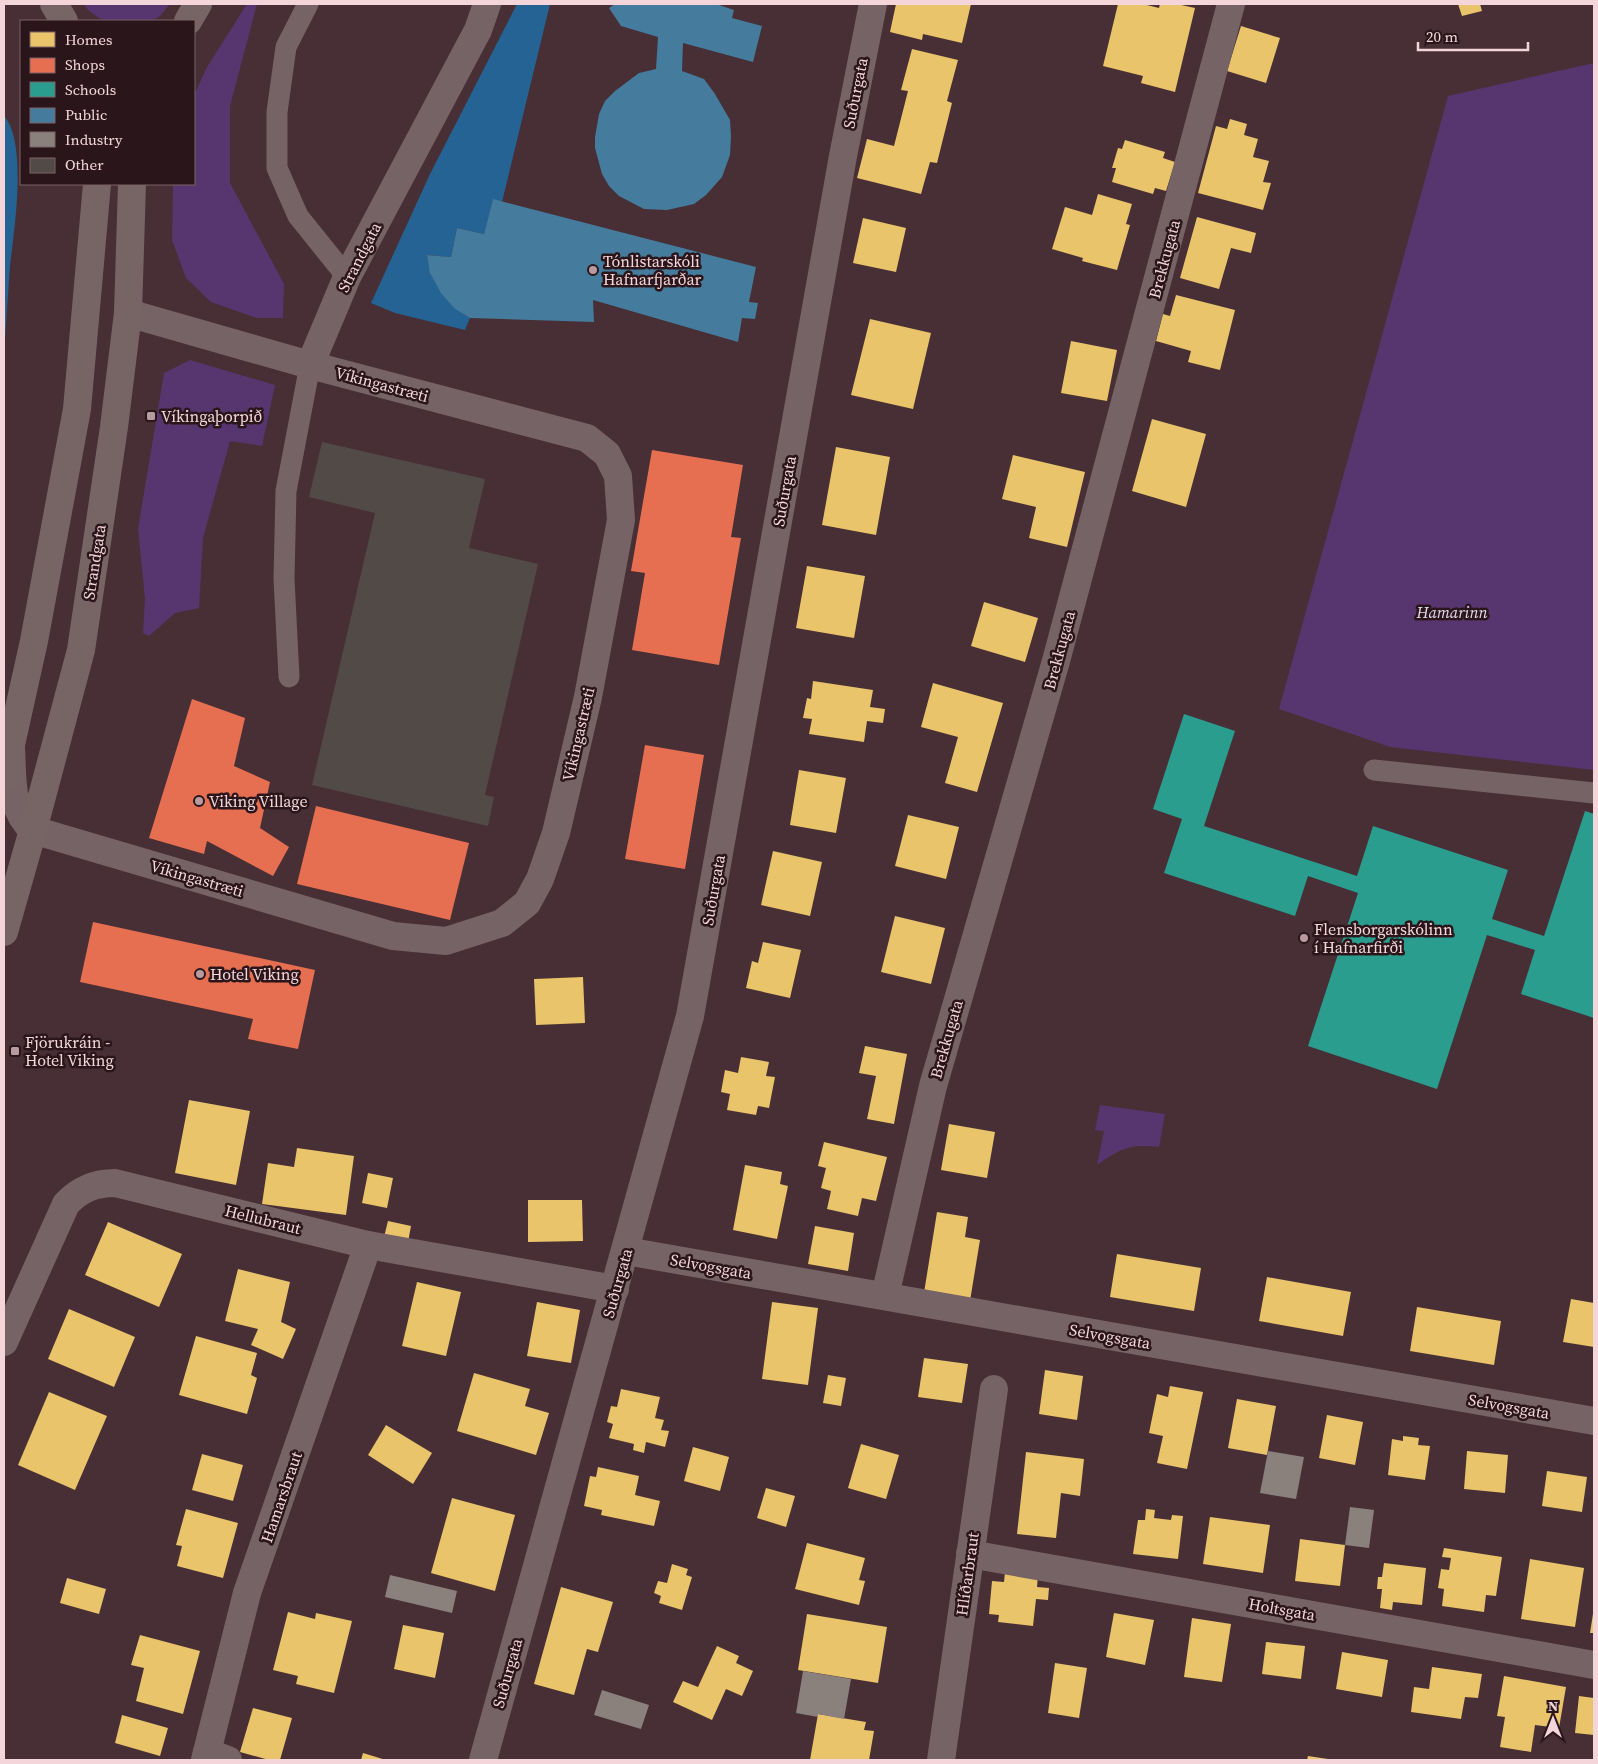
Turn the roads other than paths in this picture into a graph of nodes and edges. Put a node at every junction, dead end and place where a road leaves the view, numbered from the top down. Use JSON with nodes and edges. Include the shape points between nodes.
{"nodes":[{"id":1,"x":54,"y":4,"type":"edge"},
{"id":2,"x":198,"y":4,"type":"edge"},
{"id":3,"x":308,"y":4,"type":"edge"},
{"id":4,"x":487,"y":4,"type":"edge"},
{"id":5,"x":873,"y":4,"type":"edge"},
{"id":6,"x":1231,"y":4,"type":"edge"},
{"id":7,"x":63,"y":20,"type":"edge"},
{"id":8,"x":189,"y":20,"type":"edge"},
{"id":9,"x":97,"y":185,"type":"edge"},
{"id":10,"x":132,"y":185,"type":"edge"},
{"id":11,"x":95,"y":219,"type":"junction"},
{"id":12,"x":347,"y":276,"type":"junction"},
{"id":13,"x":128,"y":313,"type":"junction"},
{"id":14,"x":310,"y":365,"type":"junction"},
{"id":15,"x":289,"y":677,"type":"dead end"},
{"id":16,"x":11,"y":744,"type":"junction"},
{"id":17,"x":1374,"y":770,"type":"dead end"},
{"id":18,"x":4,"y":776,"type":"edge"},
{"id":19,"x":1594,"y":793,"type":"edge"},
{"id":20,"x":33,"y":830,"type":"junction"},
{"id":21,"x":4,"y":932,"type":"edge"},
{"id":22,"x":368,"y":1245,"type":"junction"},
{"id":23,"x":626,"y":1251,"type":"junction"},
{"id":24,"x":615,"y":1290,"type":"junction"},
{"id":25,"x":885,"y":1296,"type":"junction"},
{"id":26,"x":4,"y":1342,"type":"edge"},
{"id":27,"x":994,"y":1389,"type":"dead end"},
{"id":28,"x":1594,"y":1421,"type":"edge"},
{"id":29,"x":970,"y":1554,"type":"junction"},
{"id":30,"x":1594,"y":1665,"type":"edge"},
{"id":31,"x":213,"y":1758,"type":"edge"},
{"id":32,"x":483,"y":1760,"type":"edge"},
{"id":33,"x":941,"y":1760,"type":"edge"}],
"edges":[{"from":1,"to":7,"type":"main road"},
{"from":2,"to":8,"type":"main road"},
{"from":3,"to":12,"type":"lane","via":[[286,47],[277,112],[277,168],[298,216]]},
{"from":4,"to":12,"type":"street","name":"Strandgata","via":[[478,30]]},
{"from":5,"to":23,"type":"street","name":"Suðurgata","via":[[690,1016]]},
{"from":6,"to":25,"type":"street","name":"Brekkugata","via":[[1056,662],[933,1086]]},
{"from":9,"to":11,"type":"main road"},
{"from":10,"to":13,"type":"main road","name":"Strandgata"},
{"from":11,"to":13,"type":"main road"},
{"from":11,"to":16,"type":"main road","via":[[77,409],[34,641]]},
{"from":12,"to":14,"type":"street","name":"Strandgata"},
{"from":13,"to":14,"type":"street","name":"Víkingastræti"},
{"from":13,"to":20,"type":"main road","name":"Strandgata","via":[[81,650]]},
{"from":14,"to":15,"type":"lane","name":"Strandgata","via":[[286,491],[284,579]]},
{"from":14,"to":20,"type":"street","name":"Víkingastræti","via":[[587,438],[607,454],[618,476],[622,520],[588,697],[556,834],[540,879],[527,903],[502,923],[446,941],[393,936]]},
{"from":16,"to":18,"type":"main road"},
{"from":16,"to":20,"type":"street","via":[[16,808],[23,822]]},
{"from":17,"to":19,"type":"lane"},
{"from":20,"to":21,"type":"main road","name":"Strandgata"},
{"from":22,"to":24,"type":"street","name":"Hellubraut"},
{"from":22,"to":26,"type":"street","name":"Hellubraut","via":[[115,1183],[102,1183],[88,1187],[66,1204]]},
{"from":22,"to":31,"type":"street","name":"Hamarsbraut","via":[[247,1593]]},
{"from":23,"to":24,"type":"street","name":"Suðurgata"},
{"from":23,"to":25,"type":"street","name":"Selvogsgata"},
{"from":24,"to":32,"type":"street","name":"Suðurgata"},
{"from":25,"to":28,"type":"street","name":"Selvogsgata"},
{"from":27,"to":29,"type":"street","name":"Hlíðarbraut"},
{"from":29,"to":30,"type":"street","name":"Holtsgata"},
{"from":29,"to":33,"type":"street","name":"Hlíðarbraut"}]}
